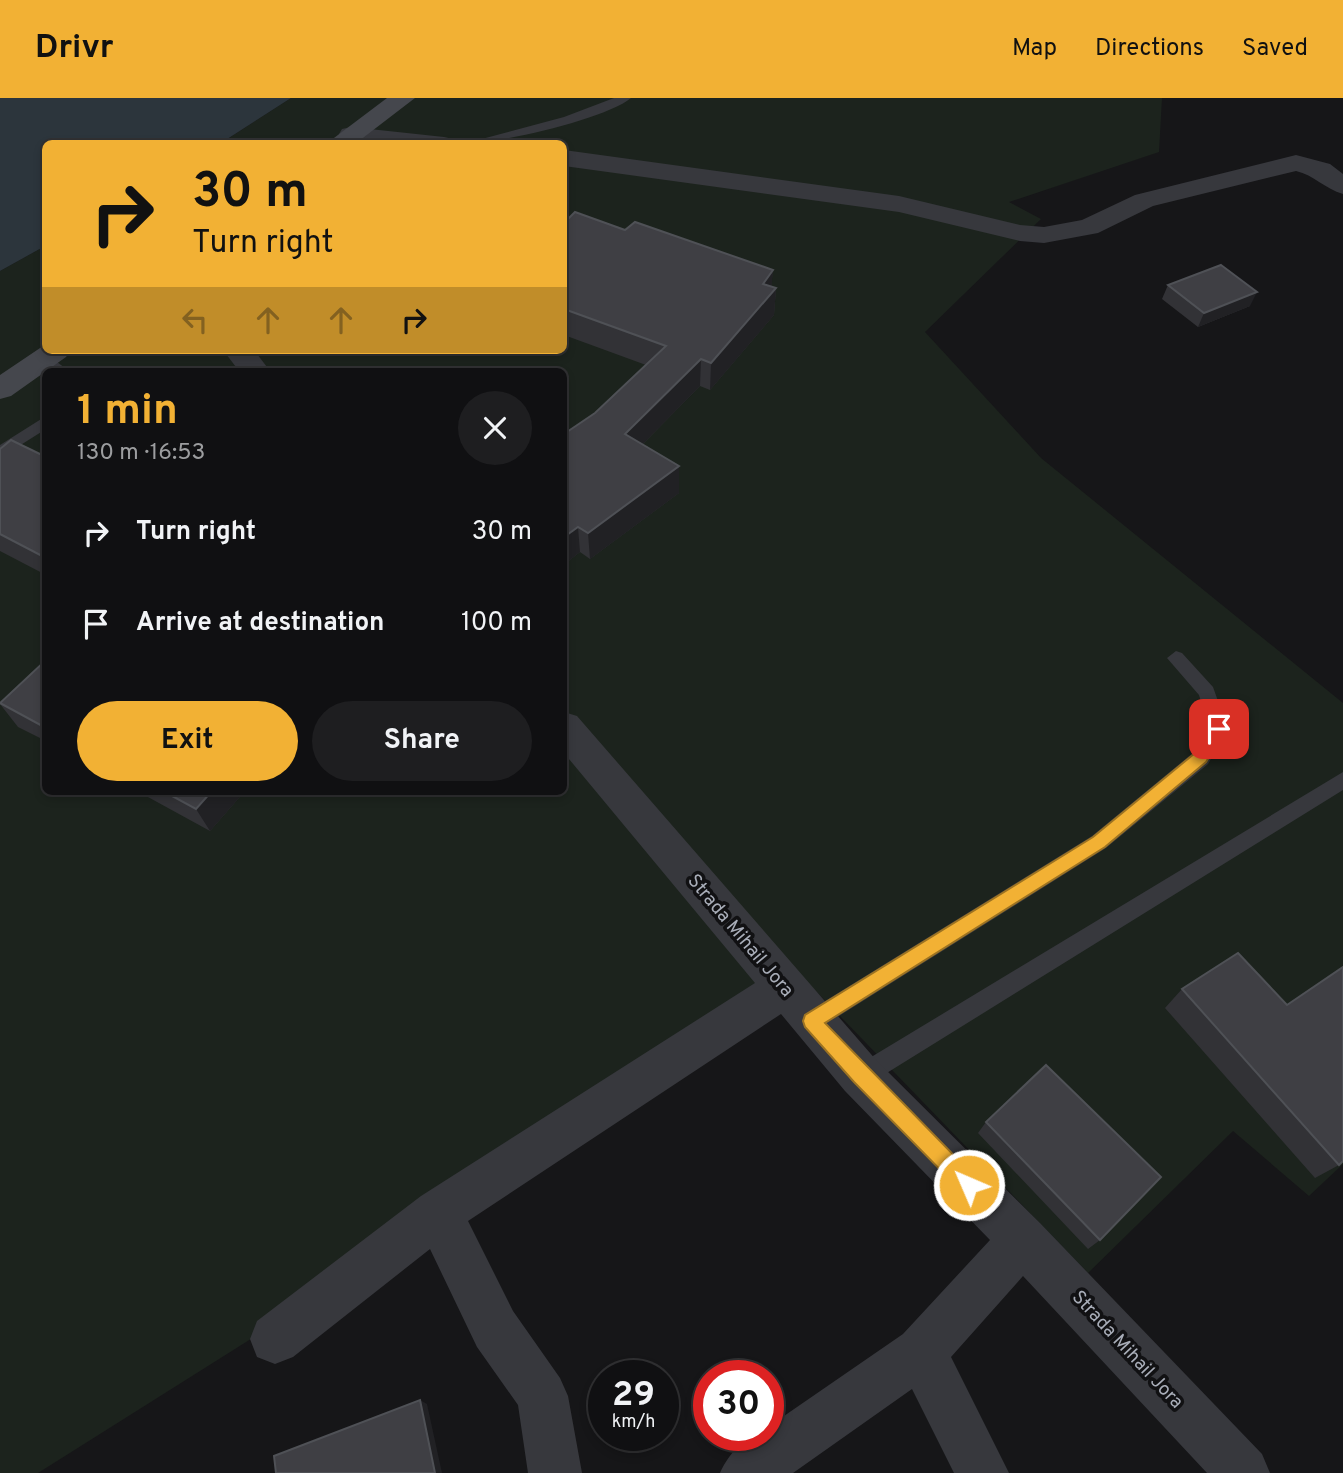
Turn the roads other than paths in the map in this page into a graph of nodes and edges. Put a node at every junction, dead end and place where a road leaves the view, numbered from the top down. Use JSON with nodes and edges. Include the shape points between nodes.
{"nodes":[{"id":1,"x":403,"y":98,"type":"edge"},
{"id":2,"x":625,"y":98,"type":"edge"},
{"id":3,"x":344,"y":139,"type":"edge"},
{"id":4,"x":364,"y":140,"type":"edge"},
{"id":5,"x":486,"y":140,"type":"edge"},
{"id":6,"x":567,"y":158,"type":"edge"},
{"id":7,"x":1343,"y":186,"type":"edge"},
{"id":8,"x":241,"y":354,"type":"edge"},
{"id":9,"x":55,"y":360,"type":"edge"},
{"id":10,"x":253,"y":368,"type":"edge"},
{"id":11,"x":0,"y":389,"type":"edge"},
{"id":12,"x":42,"y":424,"type":"edge"},
{"id":13,"x":0,"y":453,"type":"edge"},
{"id":14,"x":1177,"y":658,"type":"dead end"},
{"id":15,"x":567,"y":731,"type":"edge"},
{"id":16,"x":1343,"y":780,"type":"edge"},
{"id":17,"x":798,"y":1005,"type":"junction"},
{"id":18,"x":861,"y":1076,"type":"junction"},
{"id":19,"x":438,"y":1213,"type":"junction"},
{"id":20,"x":1023,"y":1240,"type":"junction"},
{"id":21,"x":275,"y":1339,"type":"dead end"},
{"id":22,"x":921,"y":1352,"type":"junction"},
{"id":23,"x":555,"y":1473,"type":"edge"},
{"id":24,"x":747,"y":1473,"type":"edge"},
{"id":25,"x":982,"y":1473,"type":"edge"},
{"id":26,"x":1243,"y":1473,"type":"edge"}],
"edges":[{"from":1,"to":3,"type":"main road"},
{"from":2,"to":5,"type":"lane","via":[[568,120]]},
{"from":3,"to":4,"type":"street"},
{"from":6,"to":7,"type":"street","via":[[899,204],[1044,235],[1089,227],[1144,200],[1296,163],[1321,169]]},
{"from":8,"to":10,"type":"street"},
{"from":9,"to":11,"type":"main road"},
{"from":12,"to":13,"type":"lane"},
{"from":14,"to":17,"type":"lane","via":[[1207,692],[1219,729],[1201,758],[1099,842]]},
{"from":15,"to":17,"type":"street","name":"Strada Mihail Jora"},
{"from":16,"to":18,"type":"lane"},
{"from":17,"to":18,"type":"street","name":"Strada Mihail Jora"},
{"from":17,"to":19,"type":"street"},
{"from":18,"to":20,"type":"street","name":"Strada Mihail Jora"},
{"from":19,"to":21,"type":"street"},
{"from":19,"to":23,"type":"street","via":[[495,1329],[542,1396]]},
{"from":20,"to":22,"type":"street"},
{"from":20,"to":26,"type":"street","name":"Strada Mihail Jora"},
{"from":22,"to":24,"type":"street"},
{"from":22,"to":25,"type":"street"}]}
